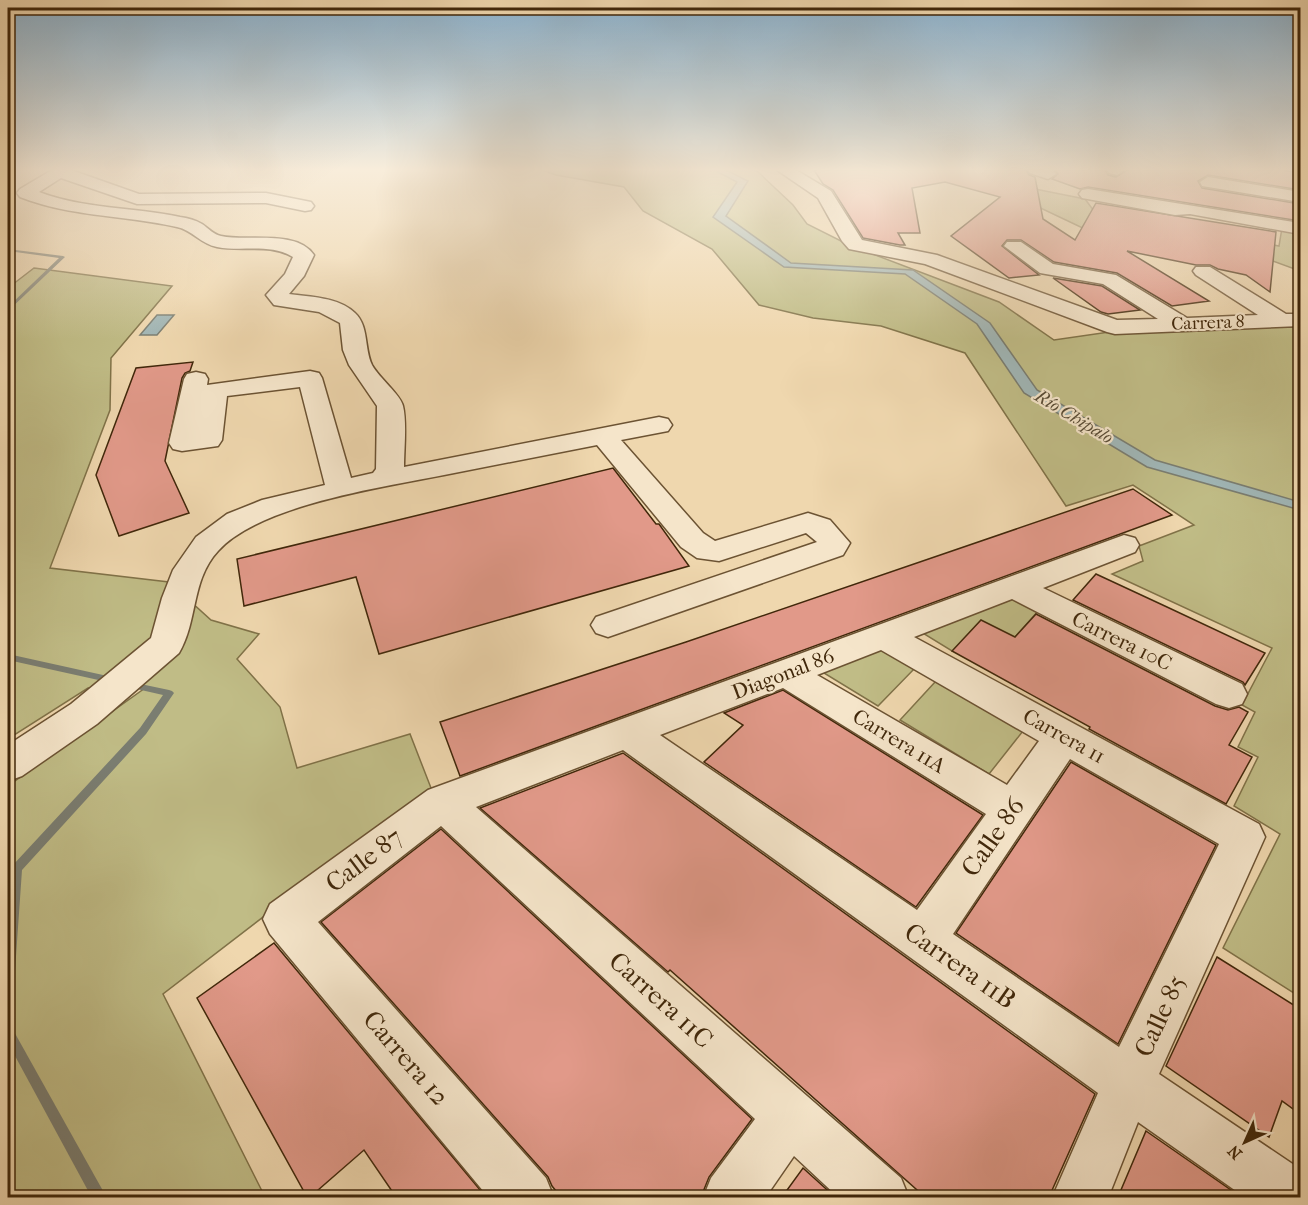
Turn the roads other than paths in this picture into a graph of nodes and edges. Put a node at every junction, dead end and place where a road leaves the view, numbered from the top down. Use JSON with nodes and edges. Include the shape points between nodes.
{"nodes":[{"id":1,"x":193,"y":226,"type":"edge"},
{"id":2,"x":842,"y":226,"type":"edge"},
{"id":3,"x":1285,"y":226,"type":"edge"},
{"id":4,"x":1300,"y":229,"type":"edge"},
{"id":5,"x":1014,"y":246,"type":"dead end"},
{"id":6,"x":1203,"y":272,"type":"dead end"},
{"id":7,"x":1291,"y":320,"type":"edge"},
{"id":8,"x":1182,"y":324,"type":"junction"},
{"id":9,"x":196,"y":380,"type":"dead end"},
{"id":10,"x":603,"y":436,"type":"junction"},
{"id":11,"x":383,"y":479,"type":"junction"},
{"id":12,"x":643,"y":485,"type":"junction"},
{"id":13,"x":340,"y":489,"type":"junction"},
{"id":14,"x":1124,"y":545,"type":"dead end"},
{"id":15,"x":1014,"y":588,"type":"junction"},
{"id":16,"x":608,"y":625,"type":"dead end"},
{"id":17,"x":882,"y":636,"type":"junction"},
{"id":18,"x":786,"y":673,"type":"junction"},
{"id":19,"x":1229,"y":694,"type":"dead end"},
{"id":20,"x":626,"y":732,"type":"junction"},
{"id":21,"x":1064,"y":736,"type":"junction"},
{"id":22,"x":8,"y":765,"type":"edge"},
{"id":23,"x":442,"y":802,"type":"junction"},
{"id":24,"x":1012,"y":810,"type":"junction"},
{"id":25,"x":1244,"y":837,"type":"joint"},
{"id":26,"x":286,"y":919,"type":"joint"},
{"id":27,"x":923,"y":939,"type":"junction"},
{"id":28,"x":1128,"y":1084,"type":"junction"},
{"id":29,"x":790,"y":1116,"type":"junction"},
{"id":30,"x":526,"y":1197,"type":"edge"},
{"id":31,"x":731,"y":1197,"type":"edge"},
{"id":32,"x":880,"y":1197,"type":"edge"},
{"id":33,"x":1080,"y":1197,"type":"edge"},
{"id":34,"x":1295,"y":1197,"type":"edge"}],
"edges":[{"from":1,"to":11,"type":"street","via":[[217,242],[284,246],[304,255],[294,276],[277,295],[282,300],[333,309],[346,316],[353,326],[355,351],[370,382],[390,405],[390,470]]},
{"from":2,"to":8,"type":"street","name":"Carrera 8","via":[[856,245],[930,259],[1115,327]]},
{"from":3,"to":4,"type":"street"},
{"from":5,"to":8,"type":"street","via":[[1047,269],[1109,279]]},
{"from":6,"to":7,"type":"street"},
{"from":7,"to":8,"type":"street","name":"Carrera 8"},
{"from":9,"to":13,"type":"street","via":[[182,443],[209,440],[215,390],[309,366]]},
{"from":10,"to":11,"type":"street"},
{"from":10,"to":12,"type":"street"},
{"from":10,"to":12,"type":"street","via":[[657,425]]},
{"from":11,"to":13,"type":"street"},
{"from":12,"to":16,"type":"street","via":[[692,540],[708,551],[719,551],[808,522],[835,543],[832,548]]},
{"from":13,"to":22,"type":"street","via":[[272,506],[238,521],[207,544],[189,570],[167,644],[84,714]]},
{"from":14,"to":15,"type":"street","name":"Diagonal 86"},
{"from":15,"to":17,"type":"street","name":"Diagonal 86"},
{"from":15,"to":19,"type":"street","name":"Carrera 10C"},
{"from":17,"to":18,"type":"street","name":"Diagonal 86"},
{"from":17,"to":21,"type":"street","name":"Carrera 11"},
{"from":18,"to":20,"type":"street","name":"Diagonal 86"},
{"from":18,"to":24,"type":"street","name":"Carrera 11A"},
{"from":20,"to":23,"type":"street","name":"Diagonal 86"},
{"from":20,"to":27,"type":"street","name":"Carrera 11B"},
{"from":21,"to":24,"type":"street","name":"Calle 86"},
{"from":21,"to":25,"type":"street","name":"Carrera 11"},
{"from":23,"to":26,"type":"street","name":"Calle 87"},
{"from":23,"to":29,"type":"street","name":"Carrera 11C"},
{"from":24,"to":27,"type":"street","name":"Calle 86"},
{"from":25,"to":28,"type":"street","name":"Calle 85"},
{"from":26,"to":30,"type":"street","name":"Carrera 12"},
{"from":27,"to":28,"type":"street","name":"Carrera 11B"},
{"from":28,"to":33,"type":"street","name":"Calle 85"},
{"from":28,"to":34,"type":"street","name":"Carrera 11B"},
{"from":29,"to":31,"type":"street"},
{"from":29,"to":32,"type":"street","name":"Carrera 11C"}]}
